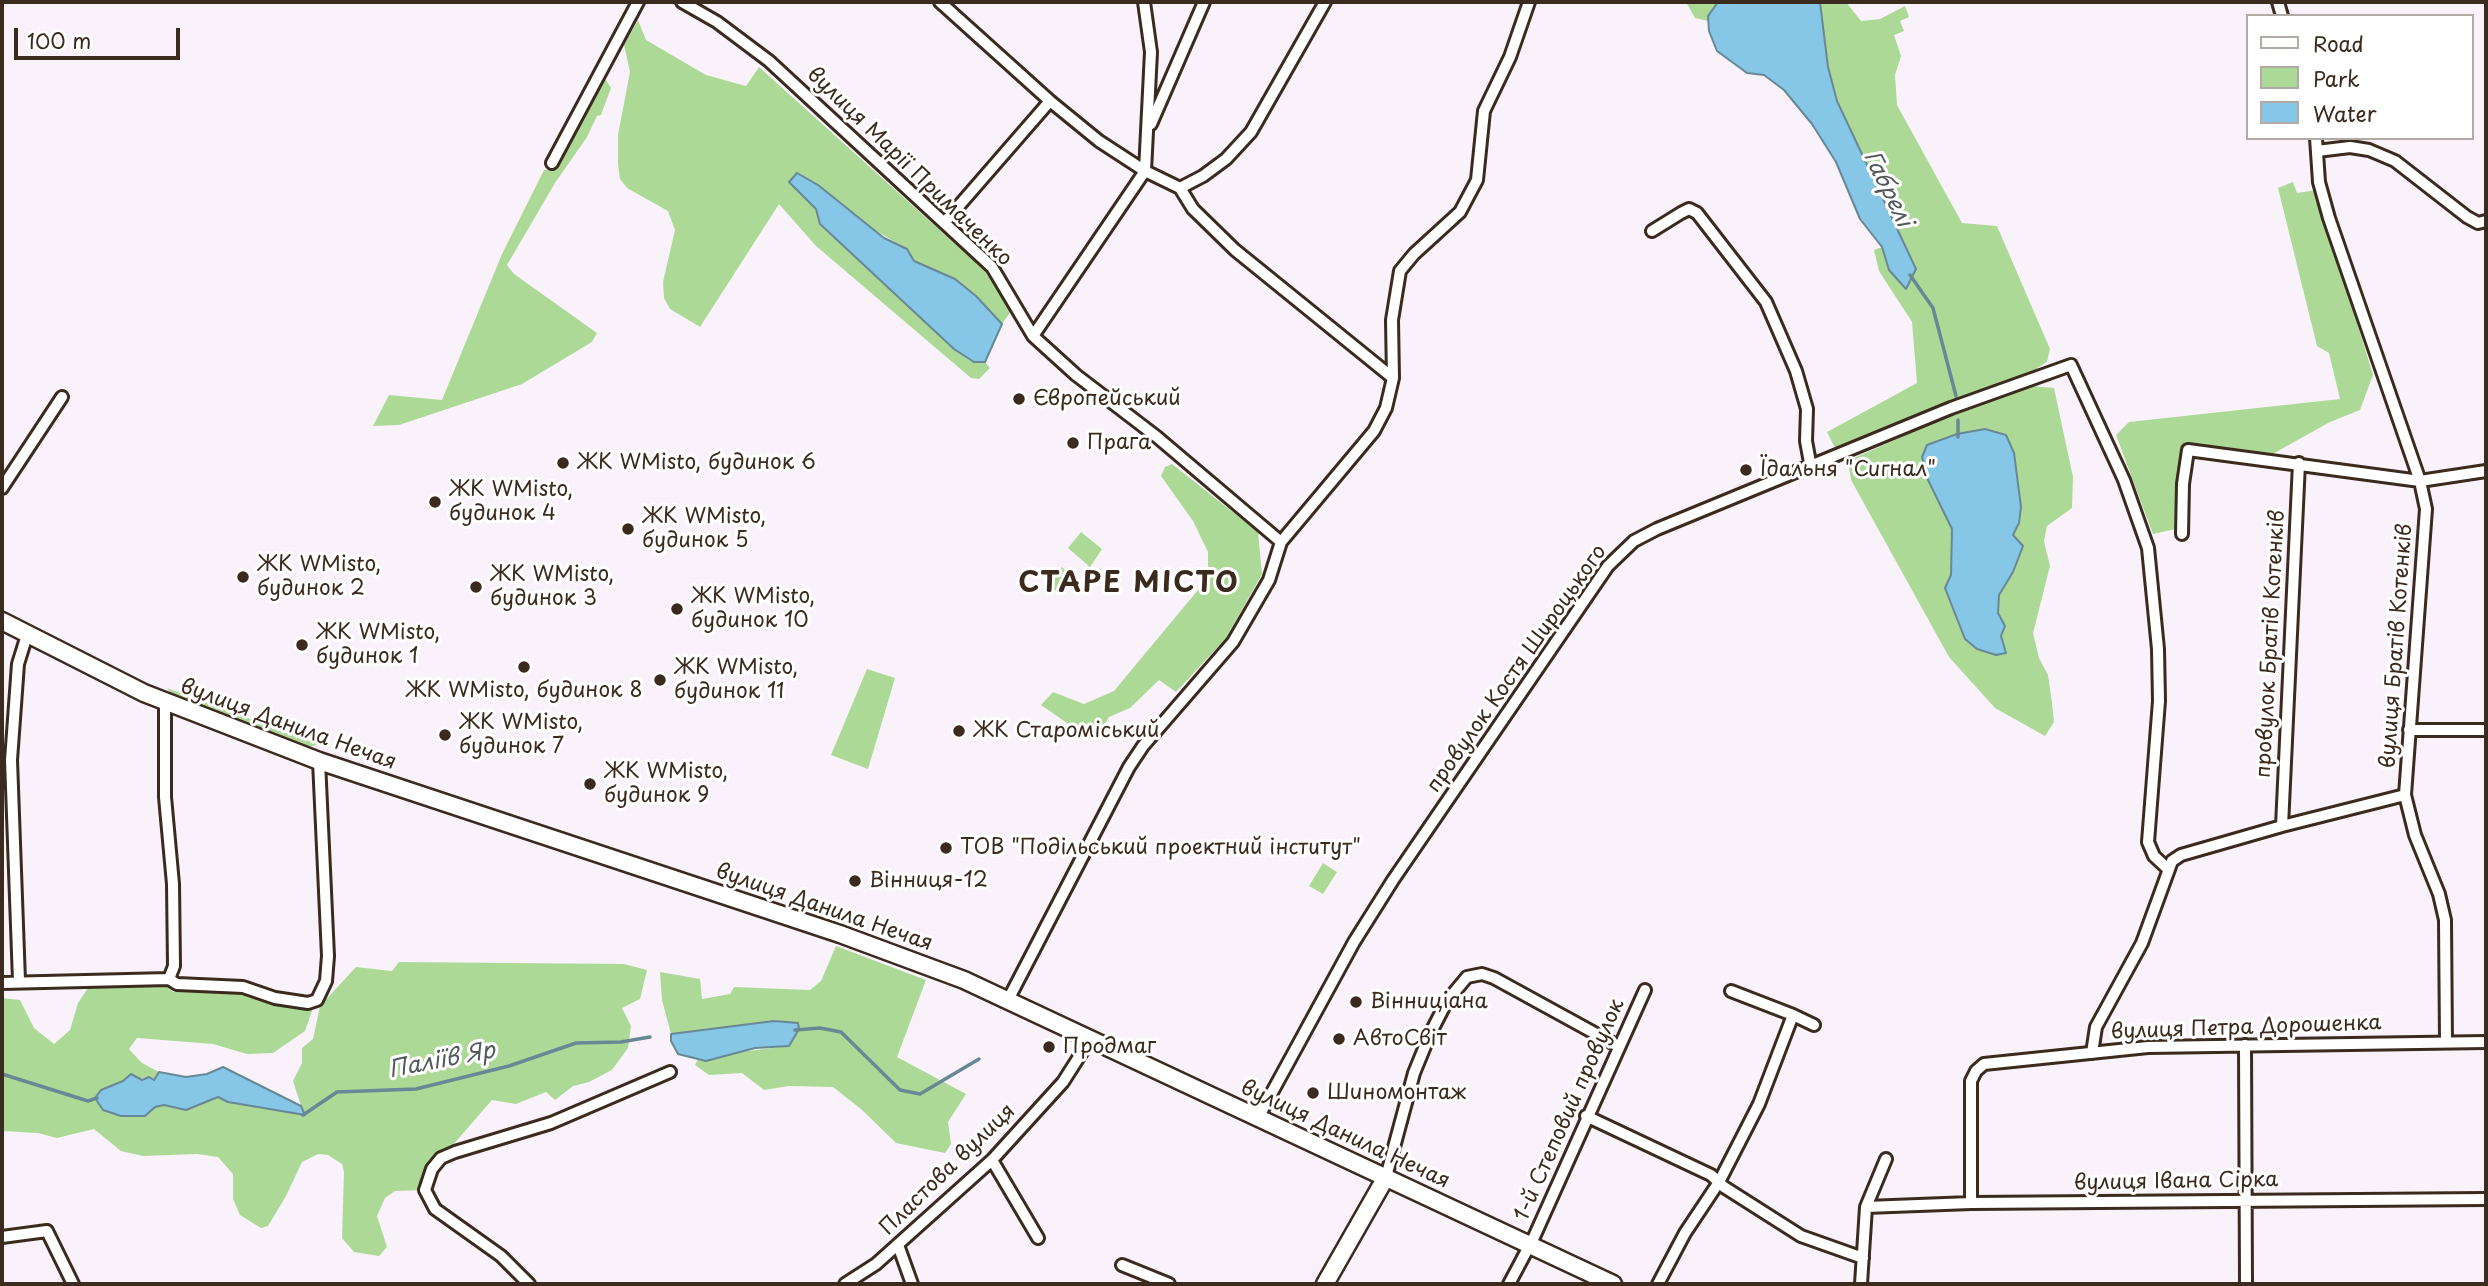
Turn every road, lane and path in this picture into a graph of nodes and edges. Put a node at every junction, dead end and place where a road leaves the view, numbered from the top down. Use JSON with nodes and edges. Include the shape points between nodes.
{"nodes":[{"id":1,"x":638,"y":2,"type":"edge"},
{"id":2,"x":682,"y":2,"type":"edge"},
{"id":3,"x":940,"y":2,"type":"edge"},
{"id":4,"x":1144,"y":2,"type":"edge"},
{"id":5,"x":1204,"y":2,"type":"edge"},
{"id":6,"x":1325,"y":2,"type":"edge"},
{"id":7,"x":1529,"y":2,"type":"edge"},
{"id":8,"x":1050,"y":102,"type":"junction"},
{"id":9,"x":1148,"y":130,"type":"junction"},
{"id":10,"x":2316,"y":140,"type":"edge"},
{"id":11,"x":2317,"y":152,"type":"junction"},
{"id":12,"x":552,"y":163,"type":"dead end"},
{"id":13,"x":1145,"y":171,"type":"junction"},
{"id":14,"x":1180,"y":188,"type":"junction"},
{"id":15,"x":2486,"y":221,"type":"edge"},
{"id":16,"x":944,"y":223,"type":"junction"},
{"id":17,"x":1652,"y":231,"type":"dead end"},
{"id":18,"x":1033,"y":335,"type":"junction"},
{"id":19,"x":1393,"y":379,"type":"junction"},
{"id":20,"x":62,"y":397,"type":"dead end"},
{"id":21,"x":2299,"y":463,"type":"junction"},
{"id":22,"x":1811,"y":468,"type":"junction"},
{"id":23,"x":2486,"y":471,"type":"edge"},
{"id":24,"x":2420,"y":481,"type":"junction"},
{"id":25,"x":2,"y":488,"type":"edge"},
{"id":26,"x":2182,"y":534,"type":"dead end"},
{"id":27,"x":1282,"y":542,"type":"junction"},
{"id":28,"x":2,"y":621,"type":"edge"},
{"id":29,"x":27,"y":635,"type":"junction"},
{"id":30,"x":165,"y":702,"type":"junction"},
{"id":31,"x":2409,"y":730,"type":"junction"},
{"id":32,"x":2486,"y":730,"type":"edge"},
{"id":33,"x":319,"y":761,"type":"junction"},
{"id":34,"x":2405,"y":795,"type":"junction"},
{"id":35,"x":2282,"y":826,"type":"junction"},
{"id":36,"x":2168,"y":869,"type":"junction"},
{"id":37,"x":169,"y":979,"type":"junction"},
{"id":38,"x":19,"y":981,"type":"junction"},
{"id":39,"x":2,"y":983,"type":"edge"},
{"id":40,"x":1646,"y":990,"type":"dead end"},
{"id":41,"x":1731,"y":991,"type":"dead end"},
{"id":42,"x":1009,"y":998,"type":"junction"},
{"id":43,"x":1793,"y":1015,"type":"junction"},
{"id":44,"x":1814,"y":1025,"type":"dead end"},
{"id":45,"x":1091,"y":1038,"type":"junction"},
{"id":46,"x":2446,"y":1042,"type":"junction"},
{"id":47,"x":2486,"y":1042,"type":"edge"},
{"id":48,"x":2245,"y":1045,"type":"junction"},
{"id":49,"x":1618,"y":1046,"type":"junction"},
{"id":50,"x":2092,"y":1053,"type":"junction"},
{"id":51,"x":670,"y":1072,"type":"dead end"},
{"id":52,"x":1586,"y":1116,"type":"junction"},
{"id":53,"x":1258,"y":1118,"type":"junction"},
{"id":54,"x":1886,"y":1159,"type":"dead end"},
{"id":55,"x":992,"y":1160,"type":"junction"},
{"id":56,"x":1386,"y":1177,"type":"junction"},
{"id":57,"x":1719,"y":1182,"type":"junction"},
{"id":58,"x":2486,"y":1199,"type":"edge"},
{"id":59,"x":2245,"y":1200,"type":"junction"},
{"id":60,"x":1971,"y":1203,"type":"junction"},
{"id":61,"x":1866,"y":1207,"type":"junction"},
{"id":62,"x":2,"y":1237,"type":"edge"},
{"id":63,"x":1038,"y":1238,"type":"dead end"},
{"id":64,"x":898,"y":1245,"type":"junction"},
{"id":65,"x":1530,"y":1245,"type":"junction"},
{"id":66,"x":1863,"y":1258,"type":"junction"},
{"id":67,"x":1122,"y":1265,"type":"dead end"},
{"id":68,"x":72,"y":1284,"type":"edge"},
{"id":69,"x":529,"y":1284,"type":"edge"},
{"id":70,"x":845,"y":1284,"type":"edge"},
{"id":71,"x":912,"y":1284,"type":"edge"},
{"id":72,"x":1169,"y":1284,"type":"edge"},
{"id":73,"x":1325,"y":1284,"type":"edge"},
{"id":74,"x":1509,"y":1284,"type":"edge"},
{"id":75,"x":1613,"y":1284,"type":"edge"},
{"id":76,"x":1658,"y":1284,"type":"edge"},
{"id":77,"x":1861,"y":1284,"type":"edge"},
{"id":78,"x":2246,"y":1284,"type":"edge"}],
"edges":[{"from":1,"to":12,"type":"street"},
{"from":2,"to":16,"type":"street","name":"вулиця Марії Примаченко","via":[[769,61]]},
{"from":3,"to":8,"type":"street"},
{"from":4,"to":9,"type":"street","via":[[1151,51]]},
{"from":5,"to":9,"type":"street"},
{"from":6,"to":14,"type":"street","via":[[1251,132],[1226,159]]},
{"from":7,"to":19,"type":"street","via":[[1484,111],[1477,180],[1460,212],[1400,271],[1392,320]]},
{"from":8,"to":13,"type":"street"},
{"from":8,"to":16,"type":"street"},
{"from":9,"to":13,"type":"street"},
{"from":10,"to":11,"type":"street","name":"вулиця Братів Котенків"},
{"from":11,"to":15,"type":"street","via":[[2350,147],[2395,161],[2467,217],[2478,223]]},
{"from":11,"to":24,"type":"street","name":"вулиця Братів Котенків","via":[[2329,218]]},
{"from":13,"to":14,"type":"street"},
{"from":13,"to":18,"type":"street"},
{"from":14,"to":19,"type":"street","via":[[1193,209],[1235,250]]},
{"from":16,"to":18,"type":"street","name":"вулиця Марії Примаченко","via":[[992,267]]},
{"from":17,"to":22,"type":"street","via":[[1689,209],[1697,213],[1766,302],[1807,409]]},
{"from":18,"to":27,"type":"street","name":"вулиця Марії Примаченко","via":[[1101,398],[1157,437]]},
{"from":19,"to":27,"type":"street","via":[[1374,431]]},
{"from":20,"to":25,"type":"street"},
{"from":21,"to":24,"type":"street"},
{"from":21,"to":26,"type":"street","via":[[2188,450]]},
{"from":21,"to":35,"type":"street","name":"провулок Братів Котенків"},
{"from":22,"to":36,"type":"street","name":"провулок Костя Широцького","via":[[1951,408],[2071,365],[2124,480],[2148,548],[2159,701],[2148,842],[2154,856]]},
{"from":22,"to":53,"type":"street","name":"провулок Костя Широцького","via":[[1657,528],[1634,541],[1608,566],[1391,883]]},
{"from":23,"to":24,"type":"street"},
{"from":24,"to":31,"type":"street","name":"вулиця Братів Котенків","via":[[2426,527]]},
{"from":27,"to":42,"type":"street","via":[[1269,580],[1233,642],[1143,746],[1116,790]]},
{"from":28,"to":29,"type":"main road","name":"вулиця Данила Нечая"},
{"from":29,"to":30,"type":"main road","name":"вулиця Данила Нечая"},
{"from":29,"to":38,"type":"street","via":[[18,664],[11,760]]},
{"from":30,"to":33,"type":"main road","name":"вулиця Данила Нечая"},
{"from":30,"to":37,"type":"street","via":[[165,797],[174,939]]},
{"from":31,"to":32,"type":"street"},
{"from":31,"to":34,"type":"street","name":"вулиця Братів Котенків"},
{"from":33,"to":37,"type":"street","via":[[328,956],[322,994],[308,1003],[243,987],[177,984]]},
{"from":33,"to":42,"type":"main road","name":"вулиця Данила Нечая","via":[[853,939]]},
{"from":34,"to":35,"type":"street"},
{"from":34,"to":46,"type":"street","name":"вулиця Братів Котенків","via":[[2445,920]]},
{"from":35,"to":36,"type":"street","via":[[2180,855]]},
{"from":36,"to":50,"type":"street","via":[[2142,943],[2096,1027]]},
{"from":37,"to":38,"type":"street"},
{"from":38,"to":39,"type":"street"},
{"from":40,"to":49,"type":"street","name":"1-й Степовий провулок"},
{"from":41,"to":43,"type":"street"},
{"from":42,"to":45,"type":"main road","name":"вулиця Данила Нечая"},
{"from":43,"to":44,"type":"street"},
{"from":43,"to":57,"type":"street","via":[[1759,1104]]},
{"from":45,"to":53,"type":"main road","name":"вулиця Данила Нечая"},
{"from":45,"to":55,"type":"street","name":"Пластова вулиця","via":[[1063,1082]]},
{"from":46,"to":47,"type":"street","name":"вулиця Петра Дорошенка"},
{"from":46,"to":48,"type":"street","name":"вулиця Петра Дорошенка"},
{"from":48,"to":50,"type":"street","name":"вулиця Петра Дорошенка","via":[[2148,1046]]},
{"from":48,"to":59,"type":"street"},
{"from":49,"to":52,"type":"street","name":"1-й Степовий провулок"},
{"from":49,"to":56,"type":"street","via":[[1494,978],[1482,974],[1467,977],[1447,1001],[1414,1073]]},
{"from":50,"to":60,"type":"street","name":"вулиця Петра Дорошенка","via":[[1984,1064],[1976,1071],[1971,1081]]},
{"from":51,"to":69,"type":"street","via":[[536,1129],[454,1152],[432,1168],[425,1190],[435,1209],[501,1256]]},
{"from":52,"to":57,"type":"street"},
{"from":52,"to":65,"type":"street","name":"1-й Степовий провулок"},
{"from":53,"to":56,"type":"main road","name":"вулиця Данила Нечая"},
{"from":54,"to":61,"type":"street"},
{"from":55,"to":63,"type":"street"},
{"from":55,"to":64,"type":"street","name":"Пластова вулиця"},
{"from":56,"to":65,"type":"main road","name":"вулиця Данила Нечая"},
{"from":56,"to":73,"type":"main road"},
{"from":57,"to":66,"type":"street","via":[[1801,1236]]},
{"from":57,"to":76,"type":"street"},
{"from":58,"to":59,"type":"street","name":"вулиця Івана Сірка"},
{"from":59,"to":60,"type":"street","name":"вулиця Івана Сірка"},
{"from":59,"to":78,"type":"street"},
{"from":60,"to":61,"type":"street","name":"вулиця Івана Сірка"},
{"from":61,"to":66,"type":"street"},
{"from":62,"to":68,"type":"street","via":[[47,1231]]},
{"from":64,"to":70,"type":"street","name":"Пластова вулиця"},
{"from":64,"to":71,"type":"street"},
{"from":65,"to":74,"type":"street","name":"1-й Степовий провулок"},
{"from":65,"to":75,"type":"main road","name":"вулиця Данила Нечая"},
{"from":66,"to":77,"type":"street"},
{"from":67,"to":72,"type":"street"}]}
